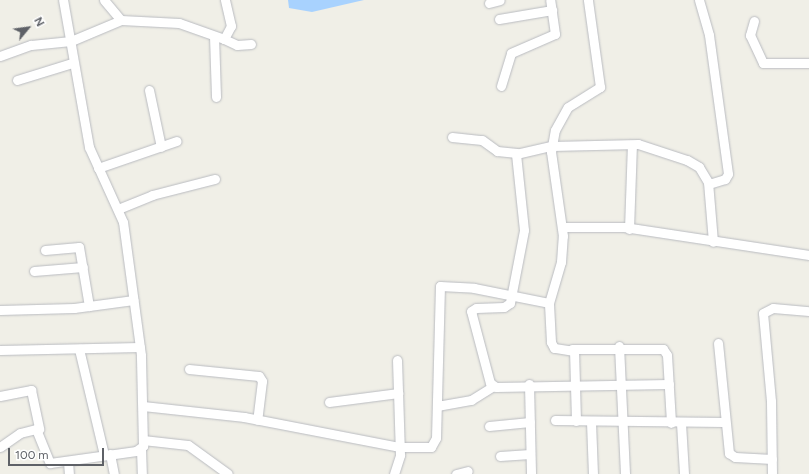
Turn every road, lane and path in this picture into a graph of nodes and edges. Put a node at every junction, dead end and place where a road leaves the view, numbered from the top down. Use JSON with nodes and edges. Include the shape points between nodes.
{"nodes":[{"id":1,"x":63,"y":0,"type":"edge"},
{"id":2,"x":104,"y":0,"type":"edge"},
{"id":3,"x":226,"y":0,"type":"edge"},
{"id":4,"x":500,"y":0,"type":"edge"},
{"id":5,"x":550,"y":0,"type":"edge"},
{"id":6,"x":588,"y":0,"type":"edge"},
{"id":7,"x":699,"y":0,"type":"edge"},
{"id":8,"x":489,"y":3,"type":"dead end"},
{"id":9,"x":552,"y":10,"type":"junction"},
{"id":10,"x":499,"y":19,"type":"dead end"},
{"id":11,"x":121,"y":20,"type":"junction"},
{"id":12,"x":754,"y":21,"type":"dead end"},
{"id":13,"x":214,"y":36,"type":"junction"},
{"id":14,"x":224,"y":40,"type":"junction"},
{"id":15,"x":71,"y":41,"type":"junction"},
{"id":16,"x":251,"y":44,"type":"dead end"},
{"id":17,"x":0,"y":56,"type":"edge"},
{"id":18,"x":809,"y":62,"type":"edge"},
{"id":19,"x":72,"y":63,"type":"junction"},
{"id":20,"x":17,"y":80,"type":"dead end"},
{"id":21,"x":501,"y":86,"type":"dead end"},
{"id":22,"x":149,"y":90,"type":"dead end"},
{"id":23,"x":216,"y":98,"type":"dead end"},
{"id":24,"x":452,"y":138,"type":"dead end"},
{"id":25,"x":177,"y":141,"type":"dead end"},
{"id":26,"x":632,"y":145,"type":"junction"},
{"id":27,"x":552,"y":146,"type":"junction"},
{"id":28,"x":161,"y":147,"type":"junction"},
{"id":29,"x":517,"y":153,"type":"junction"},
{"id":30,"x":98,"y":168,"type":"junction"},
{"id":31,"x":215,"y":179,"type":"dead end"},
{"id":32,"x":708,"y":184,"type":"junction"},
{"id":33,"x":118,"y":209,"type":"junction"},
{"id":34,"x":562,"y":228,"type":"junction"},
{"id":35,"x":629,"y":228,"type":"junction"},
{"id":36,"x":713,"y":242,"type":"junction"},
{"id":37,"x":45,"y":250,"type":"dead end"},
{"id":38,"x":809,"y":255,"type":"edge"},
{"id":39,"x":83,"y":267,"type":"junction"},
{"id":40,"x":34,"y":271,"type":"dead end"},
{"id":41,"x":511,"y":295,"type":"junction"},
{"id":42,"x":133,"y":300,"type":"junction"},
{"id":43,"x":549,"y":303,"type":"junction"},
{"id":44,"x":89,"y":306,"type":"junction"},
{"id":45,"x":0,"y":310,"type":"edge"},
{"id":46,"x":809,"y":311,"type":"edge"},
{"id":47,"x":718,"y":343,"type":"dead end"},
{"id":48,"x":619,"y":346,"type":"junction"},
{"id":49,"x":140,"y":347,"type":"junction"},
{"id":50,"x":79,"y":349,"type":"junction"},
{"id":51,"x":572,"y":349,"type":"junction"},
{"id":52,"x":0,"y":350,"type":"edge"},
{"id":53,"x":397,"y":360,"type":"dead end"},
{"id":54,"x":189,"y":369,"type":"dead end"},
{"id":55,"x":529,"y":384,"type":"junction"},
{"id":56,"x":575,"y":384,"type":"junction"},
{"id":57,"x":669,"y":384,"type":"junction"},
{"id":58,"x":621,"y":385,"type":"junction"},
{"id":59,"x":493,"y":386,"type":"junction"},
{"id":60,"x":398,"y":393,"type":"junction"},
{"id":61,"x":0,"y":396,"type":"edge"},
{"id":62,"x":329,"y":402,"type":"dead end"},
{"id":63,"x":143,"y":406,"type":"junction"},
{"id":64,"x":437,"y":406,"type":"junction"},
{"id":65,"x":257,"y":420,"type":"junction"},
{"id":66,"x":555,"y":420,"type":"dead end"},
{"id":67,"x":576,"y":421,"type":"junction"},
{"id":68,"x":530,"y":422,"type":"junction"},
{"id":69,"x":591,"y":422,"type":"junction"},
{"id":70,"x":724,"y":422,"type":"junction"},
{"id":71,"x":623,"y":423,"type":"junction"},
{"id":72,"x":671,"y":423,"type":"junction"},
{"id":73,"x":681,"y":423,"type":"junction"},
{"id":74,"x":489,"y":426,"type":"dead end"},
{"id":75,"x":39,"y":429,"type":"junction"},
{"id":76,"x":142,"y":444,"type":"junction"},
{"id":77,"x":0,"y":447,"type":"edge"},
{"id":78,"x":400,"y":447,"type":"junction"},
{"id":79,"x":530,"y":454,"type":"junction"},
{"id":80,"x":107,"y":455,"type":"junction"},
{"id":81,"x":500,"y":456,"type":"dead end"},
{"id":82,"x":772,"y":459,"type":"junction"},
{"id":83,"x":68,"y":461,"type":"junction"},
{"id":84,"x":468,"y":471,"type":"dead end"},
{"id":85,"x":69,"y":474,"type":"edge"},
{"id":86,"x":114,"y":474,"type":"edge"},
{"id":87,"x":142,"y":474,"type":"edge"},
{"id":88,"x":228,"y":474,"type":"edge"},
{"id":89,"x":394,"y":474,"type":"edge"},
{"id":90,"x":456,"y":474,"type":"edge"},
{"id":91,"x":531,"y":474,"type":"edge"},
{"id":92,"x":593,"y":474,"type":"edge"},
{"id":93,"x":625,"y":474,"type":"edge"},
{"id":94,"x":684,"y":474,"type":"edge"},
{"id":95,"x":772,"y":474,"type":"edge"}],
"edges":[{"from":1,"to":15,"type":"street"},
{"from":2,"to":11,"type":"street"},
{"from":3,"to":14,"type":"street","via":[[230,26]]},
{"from":4,"to":8,"type":"street"},
{"from":5,"to":9,"type":"street"},
{"from":6,"to":27,"type":"street","via":[[600,87],[570,104],[555,130]]},
{"from":7,"to":32,"type":"street","via":[[709,35],[728,174],[725,179]]},
{"from":9,"to":10,"type":"street"},
{"from":9,"to":21,"type":"street","via":[[554,36],[510,53]]},
{"from":11,"to":13,"type":"street","via":[[179,23]]},
{"from":11,"to":15,"type":"street"},
{"from":12,"to":18,"type":"street","via":[[750,35],[763,63]]},
{"from":13,"to":14,"type":"street"},
{"from":13,"to":23,"type":"street"},
{"from":14,"to":16,"type":"street","via":[[236,45]]},
{"from":15,"to":17,"type":"street","via":[[31,45]]},
{"from":15,"to":19,"type":"street"},
{"from":19,"to":20,"type":"street"},
{"from":19,"to":30,"type":"street","via":[[81,118]]},
{"from":22,"to":28,"type":"street"},
{"from":24,"to":29,"type":"street","via":[[482,140],[497,151]]},
{"from":25,"to":28,"type":"street"},
{"from":26,"to":27,"type":"street"},
{"from":26,"to":32,"type":"street","via":[[646,145],[694,162]]},
{"from":26,"to":35,"type":"street"},
{"from":27,"to":29,"type":"street"},
{"from":27,"to":34,"type":"street"},
{"from":28,"to":30,"type":"street"},
{"from":29,"to":41,"type":"street","via":[[524,230]]},
{"from":30,"to":33,"type":"street"},
{"from":31,"to":33,"type":"street","via":[[152,195]]},
{"from":32,"to":36,"type":"street"},
{"from":33,"to":42,"type":"street"},
{"from":34,"to":35,"type":"street"},
{"from":34,"to":43,"type":"street","via":[[561,262]]},
{"from":35,"to":36,"type":"street"},
{"from":36,"to":38,"type":"street"},
{"from":37,"to":39,"type":"street","via":[[78,245]]},
{"from":39,"to":40,"type":"street"},
{"from":39,"to":44,"type":"street"},
{"from":41,"to":43,"type":"street"},
{"from":41,"to":59,"type":"street","via":[[507,307],[471,311],[488,377]]},
{"from":41,"to":64,"type":"street","via":[[440,286]]},
{"from":42,"to":44,"type":"street"},
{"from":42,"to":49,"type":"street"},
{"from":43,"to":51,"type":"street","via":[[552,346]]},
{"from":44,"to":45,"type":"street"},
{"from":46,"to":82,"type":"street","via":[[773,308],[763,313],[771,401]]},
{"from":47,"to":70,"type":"street"},
{"from":48,"to":51,"type":"street"},
{"from":48,"to":57,"type":"street","via":[[663,349],[667,355]]},
{"from":48,"to":58,"type":"street"},
{"from":49,"to":50,"type":"street"},
{"from":49,"to":63,"type":"street"},
{"from":50,"to":52,"type":"street"},
{"from":50,"to":80,"type":"street"},
{"from":51,"to":56,"type":"street"},
{"from":53,"to":60,"type":"street"},
{"from":54,"to":65,"type":"street","via":[[259,376],[262,381]]},
{"from":55,"to":56,"type":"street"},
{"from":55,"to":59,"type":"street"},
{"from":55,"to":68,"type":"street"},
{"from":56,"to":58,"type":"street"},
{"from":56,"to":67,"type":"street"},
{"from":57,"to":58,"type":"street"},
{"from":57,"to":72,"type":"street"},
{"from":58,"to":71,"type":"street"},
{"from":59,"to":64,"type":"street","via":[[471,400]]},
{"from":60,"to":62,"type":"street"},
{"from":60,"to":78,"type":"street"},
{"from":61,"to":75,"type":"street","via":[[31,390]]},
{"from":63,"to":65,"type":"street"},
{"from":63,"to":76,"type":"street"},
{"from":64,"to":78,"type":"street","via":[[434,445]]},
{"from":65,"to":78,"type":"street"},
{"from":66,"to":67,"type":"street"},
{"from":67,"to":69,"type":"street"},
{"from":68,"to":74,"type":"street"},
{"from":68,"to":79,"type":"street"},
{"from":69,"to":71,"type":"street"},
{"from":69,"to":92,"type":"street"},
{"from":70,"to":73,"type":"street"},
{"from":70,"to":82,"type":"street","via":[[728,453],[735,457]]},
{"from":71,"to":72,"type":"street"},
{"from":71,"to":93,"type":"street"},
{"from":72,"to":73,"type":"street"},
{"from":73,"to":94,"type":"street"},
{"from":75,"to":77,"type":"street","via":[[20,433]]},
{"from":75,"to":83,"type":"street","via":[[48,462]]},
{"from":76,"to":80,"type":"street"},
{"from":76,"to":87,"type":"street"},
{"from":76,"to":88,"type":"street","via":[[188,445]]},
{"from":78,"to":89,"type":"street"},
{"from":79,"to":81,"type":"street"},
{"from":79,"to":91,"type":"street"},
{"from":80,"to":83,"type":"street"},
{"from":80,"to":86,"type":"street"},
{"from":82,"to":95,"type":"street"},
{"from":83,"to":85,"type":"street"},
{"from":84,"to":90,"type":"street"}]}
